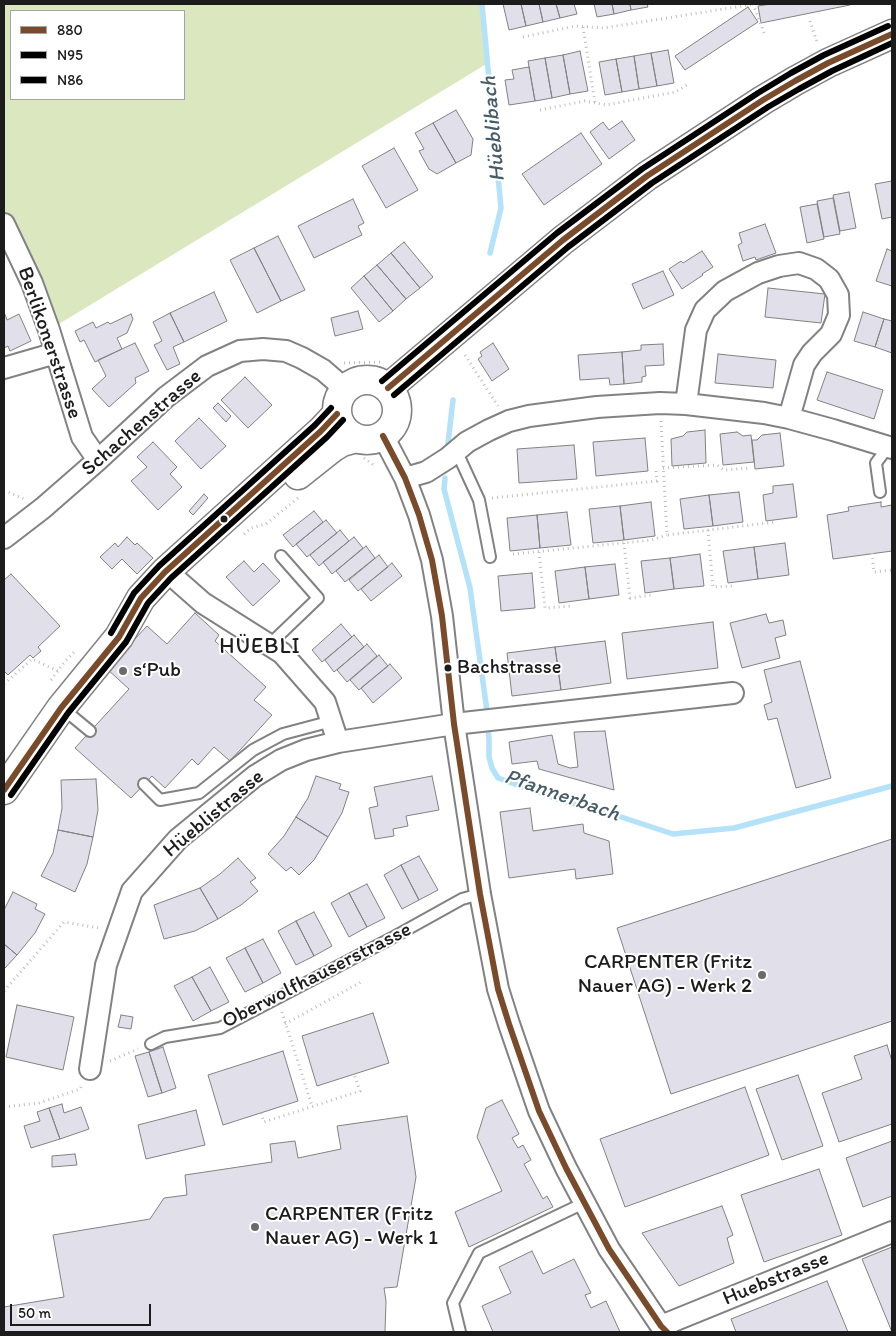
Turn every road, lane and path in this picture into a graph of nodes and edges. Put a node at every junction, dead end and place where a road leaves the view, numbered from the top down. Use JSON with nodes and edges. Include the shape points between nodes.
{"nodes":[{"id":1,"x":754,"y":4,"type":"edge"},
{"id":2,"x":810,"y":21,"type":"dead end"},
{"id":3,"x":583,"y":27,"type":"junction"},
{"id":4,"x":892,"y":34,"type":"edge"},
{"id":5,"x":765,"y":35,"type":"dead end"},
{"id":6,"x":523,"y":37,"type":"dead end"},
{"id":7,"x":817,"y":42,"type":"dead end"},
{"id":8,"x":687,"y":85,"type":"dead end"},
{"id":9,"x":595,"y":103,"type":"junction"},
{"id":10,"x":540,"y":110,"type":"dead end"},
{"id":11,"x":4,"y":224,"type":"edge"},
{"id":12,"x":56,"y":353,"type":"junction"},
{"id":13,"x":465,"y":354,"type":"dead end"},
{"id":14,"x":4,"y":368,"type":"edge"},
{"id":15,"x":388,"y":388,"type":"junction"},
{"id":16,"x":341,"y":402,"type":"junction"},
{"id":17,"x":660,"y":403,"type":"junction"},
{"id":18,"x":686,"y":404,"type":"junction"},
{"id":19,"x":790,"y":418,"type":"junction"},
{"id":20,"x":509,"y":421,"type":"junction"},
{"id":21,"x":367,"y":444,"type":"junction"},
{"id":22,"x":890,"y":448,"type":"edge"},
{"id":23,"x":452,"y":454,"type":"junction"},
{"id":24,"x":98,"y":460,"type":"junction"},
{"id":25,"x":378,"y":468,"type":"dead end"},
{"id":26,"x":664,"y":468,"type":"junction"},
{"id":27,"x":749,"y":468,"type":"dead end"},
{"id":28,"x":656,"y":470,"type":"dead end"},
{"id":29,"x":405,"y":478,"type":"junction"},
{"id":30,"x":880,"y":492,"type":"dead end"},
{"id":31,"x":303,"y":493,"type":"dead end"},
{"id":32,"x":479,"y":500,"type":"junction"},
{"id":33,"x":776,"y":522,"type":"dead end"},
{"id":34,"x":708,"y":530,"type":"junction"},
{"id":35,"x":667,"y":535,"type":"junction"},
{"id":36,"x":4,"y":538,"type":"edge"},
{"id":37,"x":238,"y":539,"type":"dead end"},
{"id":38,"x":624,"y":543,"type":"junction"},
{"id":39,"x":539,"y":552,"type":"junction"},
{"id":40,"x":872,"y":553,"type":"dead end"},
{"id":41,"x":513,"y":554,"type":"dead end"},
{"id":42,"x":281,"y":556,"type":"dead end"},
{"id":43,"x":490,"y":558,"type":"dead end"},
{"id":44,"x":892,"y":570,"type":"edge"},
{"id":45,"x":178,"y":581,"type":"junction"},
{"id":46,"x":733,"y":586,"type":"dead end"},
{"id":47,"x":652,"y":596,"type":"dead end"},
{"id":48,"x":571,"y":606,"type":"dead end"},
{"id":49,"x":119,"y":636,"type":"junction"},
{"id":50,"x":269,"y":645,"type":"junction"},
{"id":51,"x":58,"y":671,"type":"dead end"},
{"id":52,"x":4,"y":684,"type":"edge"},
{"id":53,"x":733,"y":693,"type":"dead end"},
{"id":54,"x":61,"y":708,"type":"junction"},
{"id":55,"x":332,"y":720,"type":"junction"},
{"id":56,"x":463,"y":723,"type":"junction"},
{"id":57,"x":90,"y":732,"type":"dead end"},
{"id":58,"x":338,"y":742,"type":"junction"},
{"id":59,"x":144,"y":784,"type":"dead end"},
{"id":60,"x":4,"y":790,"type":"edge"},
{"id":61,"x":480,"y":894,"type":"junction"},
{"id":62,"x":118,"y":930,"type":"junction"},
{"id":63,"x":364,"y":981,"type":"dead end"},
{"id":64,"x":4,"y":991,"type":"edge"},
{"id":65,"x":277,"y":998,"type":"junction"},
{"id":66,"x":286,"y":1024,"type":"junction"},
{"id":67,"x":151,"y":1044,"type":"dead end"},
{"id":68,"x":90,"y":1069,"type":"dead end"},
{"id":69,"x":354,"y":1074,"type":"dead end"},
{"id":70,"x":312,"y":1106,"type":"junction"},
{"id":71,"x":261,"y":1113,"type":"dead end"},
{"id":72,"x":584,"y":1203,"type":"junction"},
{"id":73,"x":892,"y":1232,"type":"edge"},
{"id":74,"x":664,"y":1329,"type":"edge"},
{"id":75,"x":460,"y":1332,"type":"edge"}],
"edges":[{"from":1,"to":3,"type":"path","via":[[604,28]]},
{"from":1,"to":5,"type":"path"},
{"from":2,"to":7,"type":"path"},
{"from":3,"to":6,"type":"path"},
{"from":3,"to":9,"type":"path"},
{"from":4,"to":15,"type":"main road","via":[[795,81],[647,176],[563,240]]},
{"from":8,"to":9,"type":"path","via":[[676,92]]},
{"from":9,"to":10,"type":"path","via":[[585,101]]},
{"from":11,"to":12,"type":"street","name":"Berlikonerstrasse","via":[[32,283]]},
{"from":12,"to":14,"type":"street"},
{"from":12,"to":24,"type":"street","name":"Berlikonerstrasse","via":[[82,437]]},
{"from":13,"to":20,"type":"path"},
{"from":15,"to":16,"type":"main road","via":[[380,382],[362,380],[353,383]]},
{"from":15,"to":21,"type":"main road","via":[[397,404],[395,422],[390,430]]},
{"from":16,"to":21,"type":"main road","via":[[342,427]]},
{"from":16,"to":24,"type":"street","name":"Schachenstrasse","via":[[323,370],[302,358],[286,351],[240,351],[207,366],[173,392]]},
{"from":16,"to":49,"type":"main road","via":[[321,431],[165,572],[141,598]]},
{"from":17,"to":18,"type":"street"},
{"from":17,"to":20,"type":"street","via":[[596,407]]},
{"from":17,"to":26,"type":"path"},
{"from":18,"to":19,"type":"street"},
{"from":18,"to":19,"type":"street","via":[[696,330],[705,310],[725,291],[758,272],[799,263],[830,279],[838,295],[839,315],[831,334],[804,365]]},
{"from":19,"to":22,"type":"street"},
{"from":20,"to":23,"type":"street","via":[[467,442]]},
{"from":21,"to":25,"type":"path","via":[[368,460]]},
{"from":21,"to":29,"type":"street"},
{"from":21,"to":45,"type":"main road","via":[[342,442],[332,448]]},
{"from":22,"to":30,"type":"lane","via":[[876,463]]},
{"from":23,"to":29,"type":"street","via":[[426,472]]},
{"from":23,"to":32,"type":"lane"},
{"from":24,"to":36,"type":"street","name":"Schachenstrasse"},
{"from":26,"to":27,"type":"path","via":[[718,465],[724,470]]},
{"from":26,"to":35,"type":"path"},
{"from":28,"to":32,"type":"path","via":[[657,481]]},
{"from":29,"to":56,"type":"street","via":[[432,560]]},
{"from":31,"to":37,"type":"path","via":[[266,524],[251,528]]},
{"from":32,"to":43,"type":"lane"},
{"from":33,"to":34,"type":"path"},
{"from":34,"to":35,"type":"path"},
{"from":34,"to":46,"type":"path","via":[[713,587]]},
{"from":35,"to":38,"type":"path"},
{"from":38,"to":39,"type":"path"},
{"from":38,"to":47,"type":"path","via":[[630,598]]},
{"from":39,"to":41,"type":"path"},
{"from":39,"to":48,"type":"path","via":[[545,608]]},
{"from":40,"to":44,"type":"path","via":[[874,572]]},
{"from":42,"to":50,"type":"lane","via":[[318,598]]},
{"from":45,"to":49,"type":"main road"},
{"from":45,"to":50,"type":"street","via":[[203,603]]},
{"from":49,"to":54,"type":"main road"},
{"from":50,"to":55,"type":"street","via":[[282,654],[325,702]]},
{"from":51,"to":52,"type":"path","via":[[32,659]]},
{"from":53,"to":56,"type":"street"},
{"from":54,"to":57,"type":"lane"},
{"from":54,"to":60,"type":"main road"},
{"from":55,"to":58,"type":"street"},
{"from":55,"to":59,"type":"lane","via":[[283,734],[254,750],[199,793],[160,800]]},
{"from":56,"to":58,"type":"street","name":"Hüeblistrasse"},
{"from":56,"to":61,"type":"street"},
{"from":58,"to":62,"type":"street","name":"Hüeblistrasse","via":[[281,760],[255,776],[178,839],[132,891]]},
{"from":61,"to":65,"type":"lane","name":"Oberwolfhauserstrasse","via":[[462,899]]},
{"from":61,"to":72,"type":"street","via":[[498,989],[539,1112]]},
{"from":62,"to":64,"type":"path","via":[[64,922]]},
{"from":62,"to":68,"type":"street","name":"Hüeblistrasse","via":[[106,965]]},
{"from":63,"to":66,"type":"path"},
{"from":65,"to":66,"type":"path"},
{"from":65,"to":67,"type":"lane","name":"Oberwolfhauserstrasse","via":[[220,1028],[165,1038]]},
{"from":66,"to":70,"type":"path"},
{"from":69,"to":70,"type":"path","via":[[360,1091]]},
{"from":70,"to":71,"type":"path","via":[[264,1122]]},
{"from":72,"to":74,"type":"street","via":[[609,1248]]},
{"from":72,"to":75,"type":"lane","via":[[479,1253],[454,1303]]},
{"from":73,"to":74,"type":"street","name":"Huebstrasse"}]}
